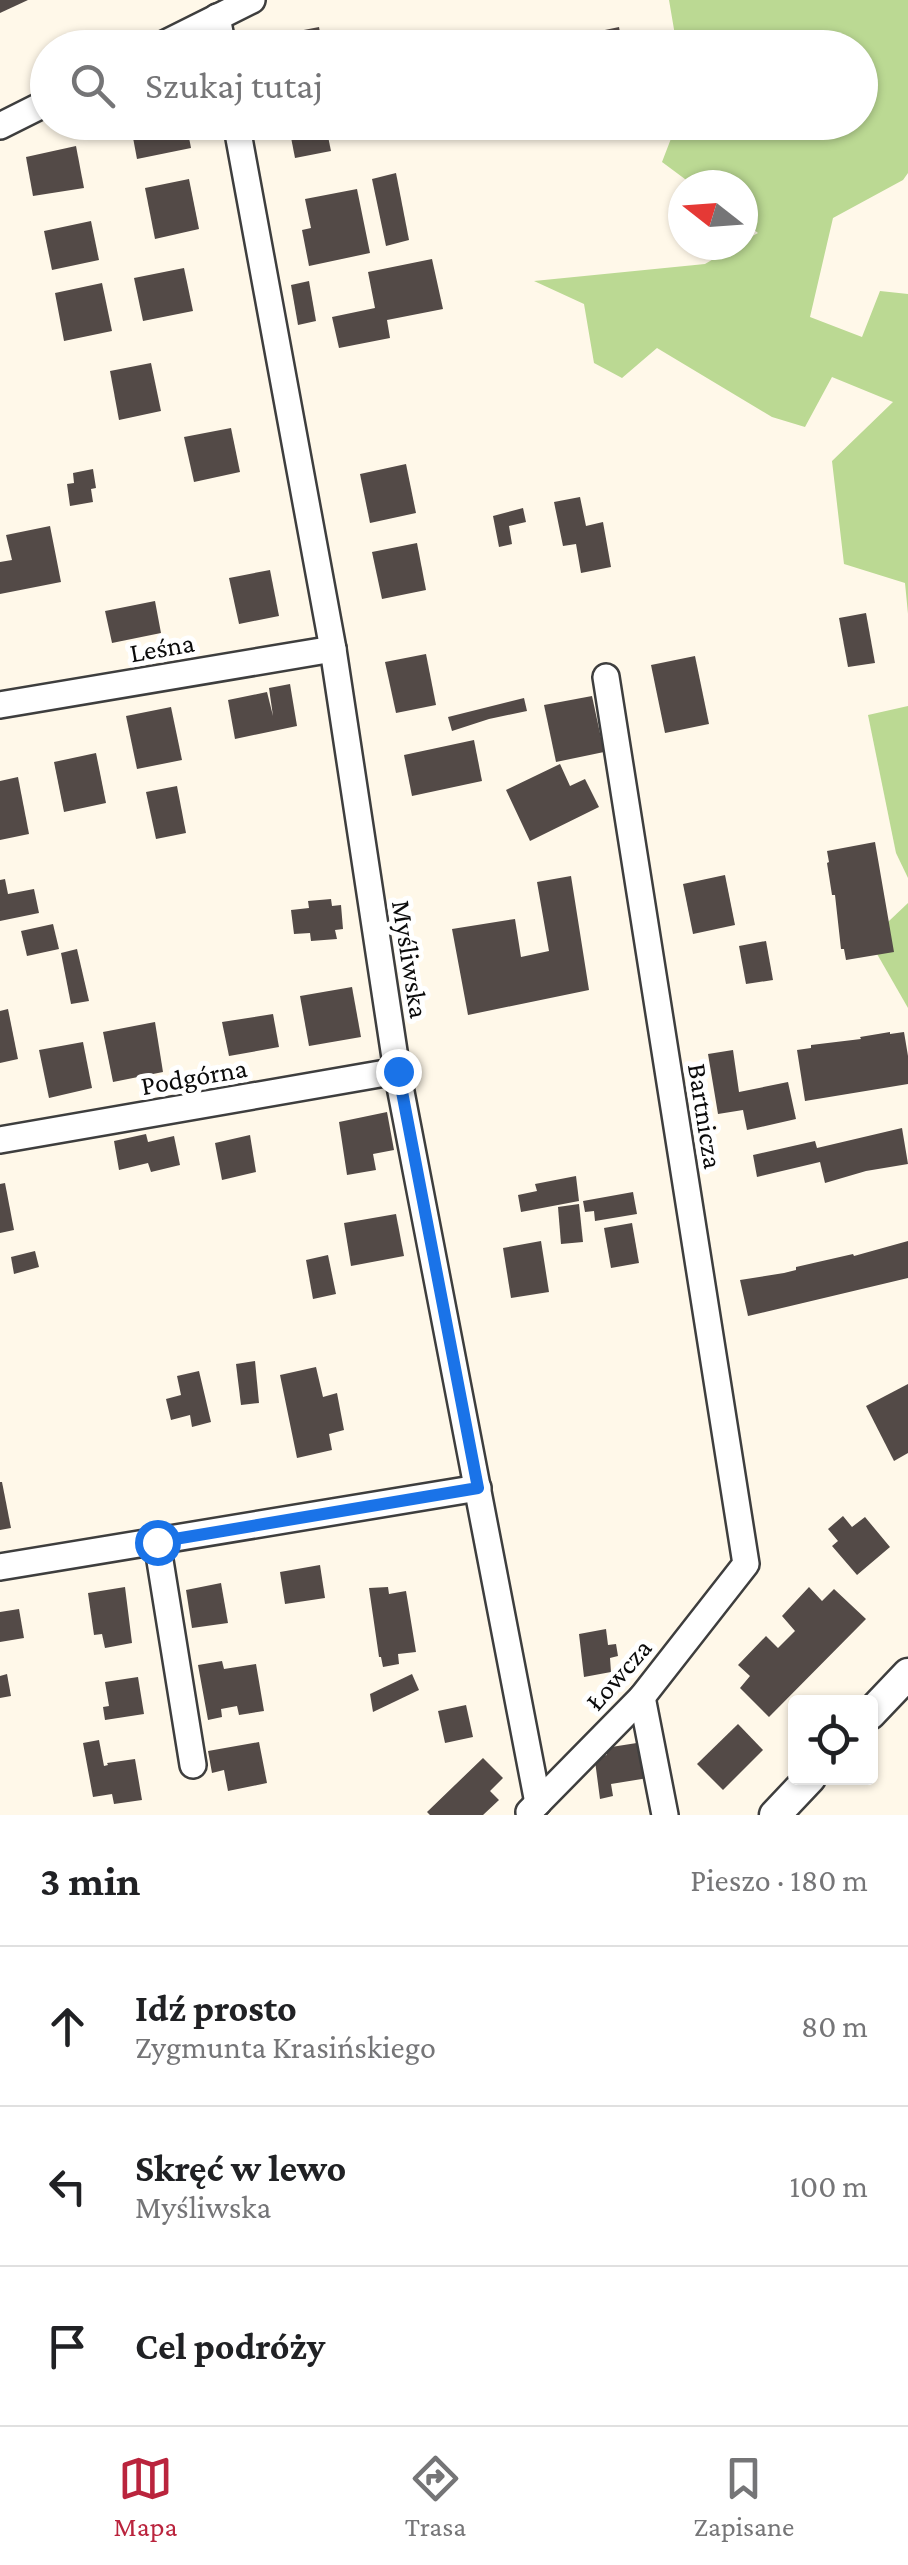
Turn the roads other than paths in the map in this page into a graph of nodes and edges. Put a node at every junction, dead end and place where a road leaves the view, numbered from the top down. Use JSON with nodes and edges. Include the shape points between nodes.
{"nodes":[{"id":1,"x":252,"y":0,"type":"edge"},
{"id":2,"x":217,"y":17,"type":"junction"},
{"id":3,"x":191,"y":30,"type":"edge"},
{"id":4,"x":220,"y":30,"type":"edge"},
{"id":5,"x":30,"y":111,"type":"edge"},
{"id":6,"x":0,"y":126,"type":"edge"},
{"id":7,"x":239,"y":140,"type":"edge"},
{"id":8,"x":333,"y":649,"type":"junction"},
{"id":9,"x":606,"y":677,"type":"dead end"},
{"id":10,"x":0,"y":705,"type":"edge"},
{"id":11,"x":398,"y":1071,"type":"junction"},
{"id":12,"x":0,"y":1140,"type":"edge"},
{"id":13,"x":478,"y":1488,"type":"junction"},
{"id":14,"x":157,"y":1542,"type":"junction"},
{"id":15,"x":746,"y":1564,"type":"joint"},
{"id":16,"x":0,"y":1567,"type":"edge"},
{"id":17,"x":908,"y":1674,"type":"edge"},
{"id":18,"x":642,"y":1697,"type":"junction"},
{"id":19,"x":878,"y":1706,"type":"edge"},
{"id":20,"x":193,"y":1766,"type":"dead end"},
{"id":21,"x":803,"y":1785,"type":"edge"},
{"id":22,"x":532,"y":1809,"type":"edge"},
{"id":23,"x":665,"y":1815,"type":"edge"},
{"id":24,"x":775,"y":1815,"type":"edge"}],
"edges":[{"from":1,"to":2,"type":"street"},
{"from":2,"to":3,"type":"street"},
{"from":2,"to":4,"type":"street"},
{"from":5,"to":6,"type":"street"},
{"from":7,"to":8,"type":"street","name":"Myśliwska"},
{"from":8,"to":10,"type":"street","name":"Leśna"},
{"from":8,"to":11,"type":"street","name":"Myśliwska"},
{"from":9,"to":15,"type":"street","name":"Bartnicza"},
{"from":11,"to":12,"type":"street","name":"Podgórna"},
{"from":11,"to":13,"type":"street","name":"Myśliwska"},
{"from":13,"to":14,"type":"street"},
{"from":13,"to":22,"type":"street","name":"Myśliwska"},
{"from":14,"to":16,"type":"street"},
{"from":14,"to":20,"type":"street"},
{"from":15,"to":18,"type":"street","name":"Łowcza"},
{"from":17,"to":19,"type":"street"},
{"from":18,"to":22,"type":"street","name":"Łowcza"},
{"from":18,"to":23,"type":"street"},
{"from":21,"to":24,"type":"street"}]}
